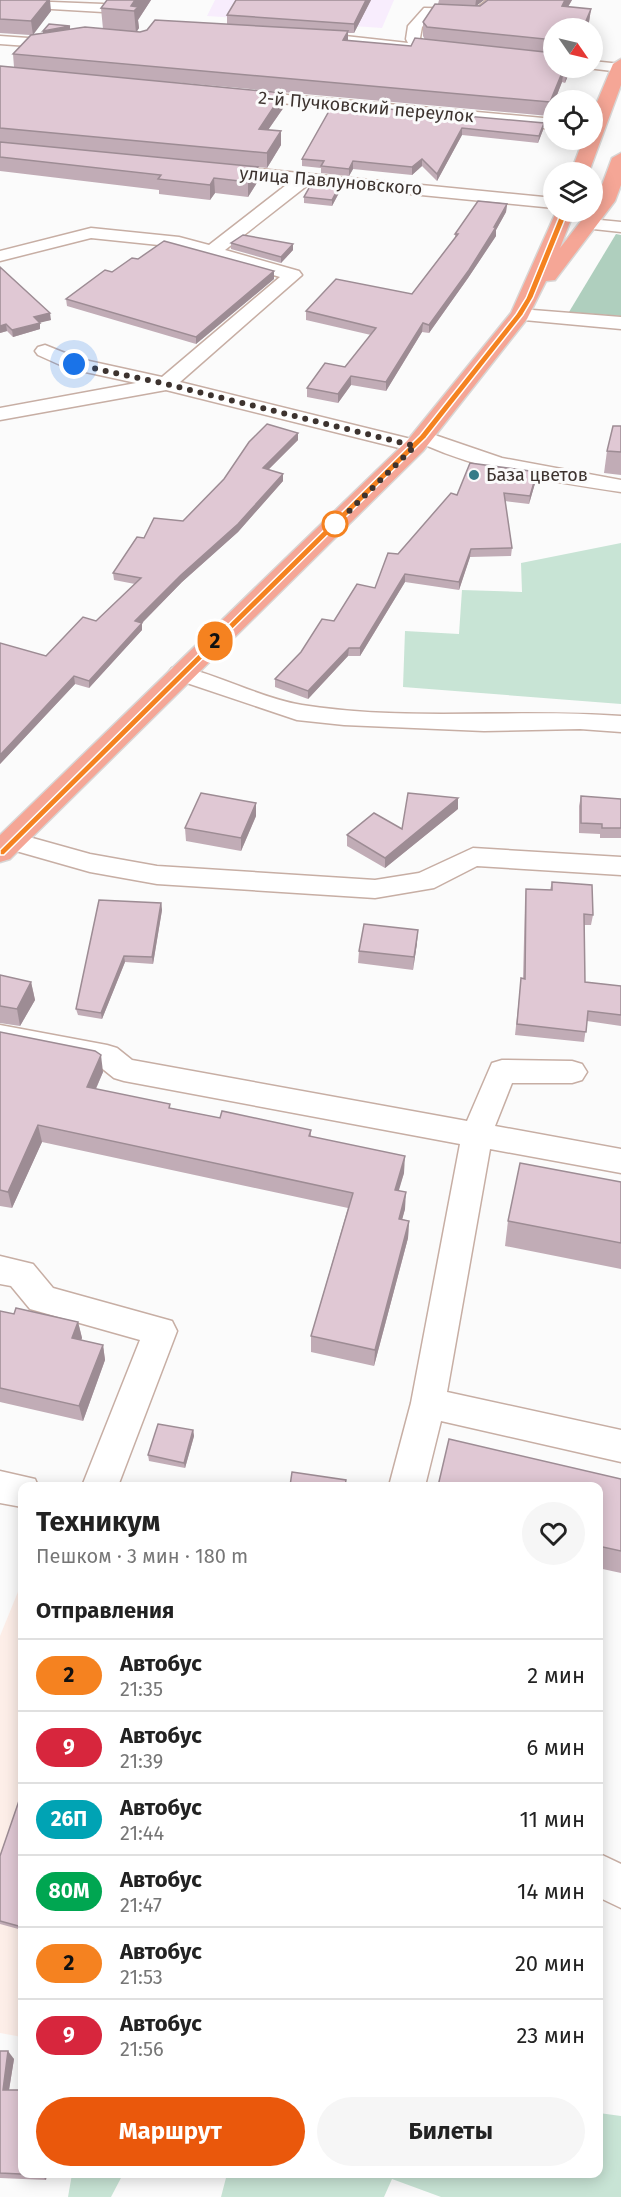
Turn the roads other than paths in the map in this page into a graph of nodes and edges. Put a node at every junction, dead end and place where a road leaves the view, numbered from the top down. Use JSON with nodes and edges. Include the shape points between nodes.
{"nodes":[{"id":1,"x":496,"y":0,"type":"edge"},
{"id":2,"x":0,"y":2,"type":"edge"},
{"id":3,"x":106,"y":4,"type":"edge"},
{"id":4,"x":92,"y":26,"type":"edge"},
{"id":5,"x":293,"y":35,"type":"edge"},
{"id":6,"x":77,"y":38,"type":"edge"},
{"id":7,"x":0,"y":40,"type":"edge"},
{"id":8,"x":603,"y":65,"type":"edge"},
{"id":9,"x":620,"y":66,"type":"edge"},
{"id":10,"x":616,"y":91,"type":"edge"},
{"id":11,"x":224,"y":94,"type":"edge"},
{"id":12,"x":603,"y":115,"type":"edge"},
{"id":13,"x":543,"y":123,"type":"edge"},
{"id":14,"x":621,"y":158,"type":"edge"},
{"id":15,"x":200,"y":169,"type":"edge"},
{"id":16,"x":307,"y":177,"type":"junction"},
{"id":17,"x":603,"y":205,"type":"edge"},
{"id":18,"x":543,"y":207,"type":"edge"},
{"id":19,"x":555,"y":222,"type":"edge"},
{"id":20,"x":591,"y":222,"type":"edge"},
{"id":21,"x":597,"y":222,"type":"edge"},
{"id":22,"x":621,"y":227,"type":"edge"},
{"id":23,"x":213,"y":251,"type":"junction"},
{"id":24,"x":0,"y":256,"type":"edge"},
{"id":25,"x":525,"y":306,"type":"junction"},
{"id":26,"x":621,"y":323,"type":"edge"},
{"id":27,"x":45,"y":351,"type":"dead end"},
{"id":28,"x":166,"y":384,"type":"junction"},
{"id":29,"x":0,"y":414,"type":"edge"},
{"id":30,"x":419,"y":441,"type":"junction"},
{"id":31,"x":621,"y":486,"type":"edge"},
{"id":32,"x":180,"y":674,"type":"junction"},
{"id":33,"x":621,"y":724,"type":"edge"},
{"id":34,"x":5,"y":847,"type":"edge"},
{"id":35,"x":621,"y":866,"type":"edge"},
{"id":36,"x":0,"y":1036,"type":"edge"},
{"id":37,"x":572,"y":1071,"type":"dead end"},
{"id":38,"x":477,"y":1134,"type":"junction"},
{"id":39,"x":621,"y":1161,"type":"edge"},
{"id":40,"x":0,"y":1270,"type":"edge"},
{"id":41,"x":428,"y":1403,"type":"junction"},
{"id":42,"x":621,"y":1446,"type":"edge"},
{"id":43,"x":102,"y":1482,"type":"edge"},
{"id":44,"x":408,"y":1482,"type":"edge"},
{"id":45,"x":0,"y":1487,"type":"edge"},
{"id":46,"x":18,"y":1490,"type":"edge"},
{"id":47,"x":603,"y":1877,"type":"edge"},
{"id":48,"x":621,"y":1887,"type":"edge"}],
"edges":[{"from":1,"to":5,"type":"street","via":[[479,13],[429,11],[415,26],[413,39],[429,49]]},
{"from":2,"to":3,"type":"street"},
{"from":3,"to":4,"type":"street"},
{"from":6,"to":7,"type":"street","via":[[42,43]]},
{"from":8,"to":9,"type":"street"},
{"from":9,"to":10,"type":"main road"},
{"from":10,"to":12,"type":"main road"},
{"from":11,"to":13,"type":"street","name":"2-й Пучковский переулок"},
{"from":14,"to":17,"type":"main road"},
{"from":15,"to":16,"type":"street","name":"улица Павлуновского"},
{"from":16,"to":18,"type":"street","name":"улица Павлуновского"},
{"from":16,"to":23,"type":"street"},
{"from":19,"to":25,"type":"main road"},
{"from":20,"to":25,"type":"main road"},
{"from":21,"to":22,"type":"street","name":"улица Павлуновского"},
{"from":23,"to":24,"type":"street","via":[[179,242],[91,233]]},
{"from":23,"to":28,"type":"street","via":[[293,275]]},
{"from":25,"to":26,"type":"street"},
{"from":25,"to":30,"type":"main road"},
{"from":27,"to":28,"type":"street","via":[[74,364]]},
{"from":28,"to":29,"type":"street"},
{"from":28,"to":30,"type":"street"},
{"from":30,"to":31,"type":"street","via":[[503,465]]},
{"from":30,"to":32,"type":"main road"},
{"from":32,"to":33,"type":"street","via":[[297,712],[484,723]]},
{"from":32,"to":34,"type":"main road"},
{"from":34,"to":35,"type":"street","via":[[157,875],[375,889],[425,880],[473,856]]},
{"from":36,"to":38,"type":"street","via":[[106,1056],[124,1070]]},
{"from":37,"to":38,"type":"street","via":[[502,1071]]},
{"from":38,"to":39,"type":"street"},
{"from":38,"to":41,"type":"street"},
{"from":40,"to":43,"type":"street","via":[[21,1274],[42,1299],[160,1331]]},
{"from":41,"to":42,"type":"street"},
{"from":41,"to":44,"type":"street"},
{"from":45,"to":46,"type":"street"},
{"from":47,"to":48,"type":"street"}]}
